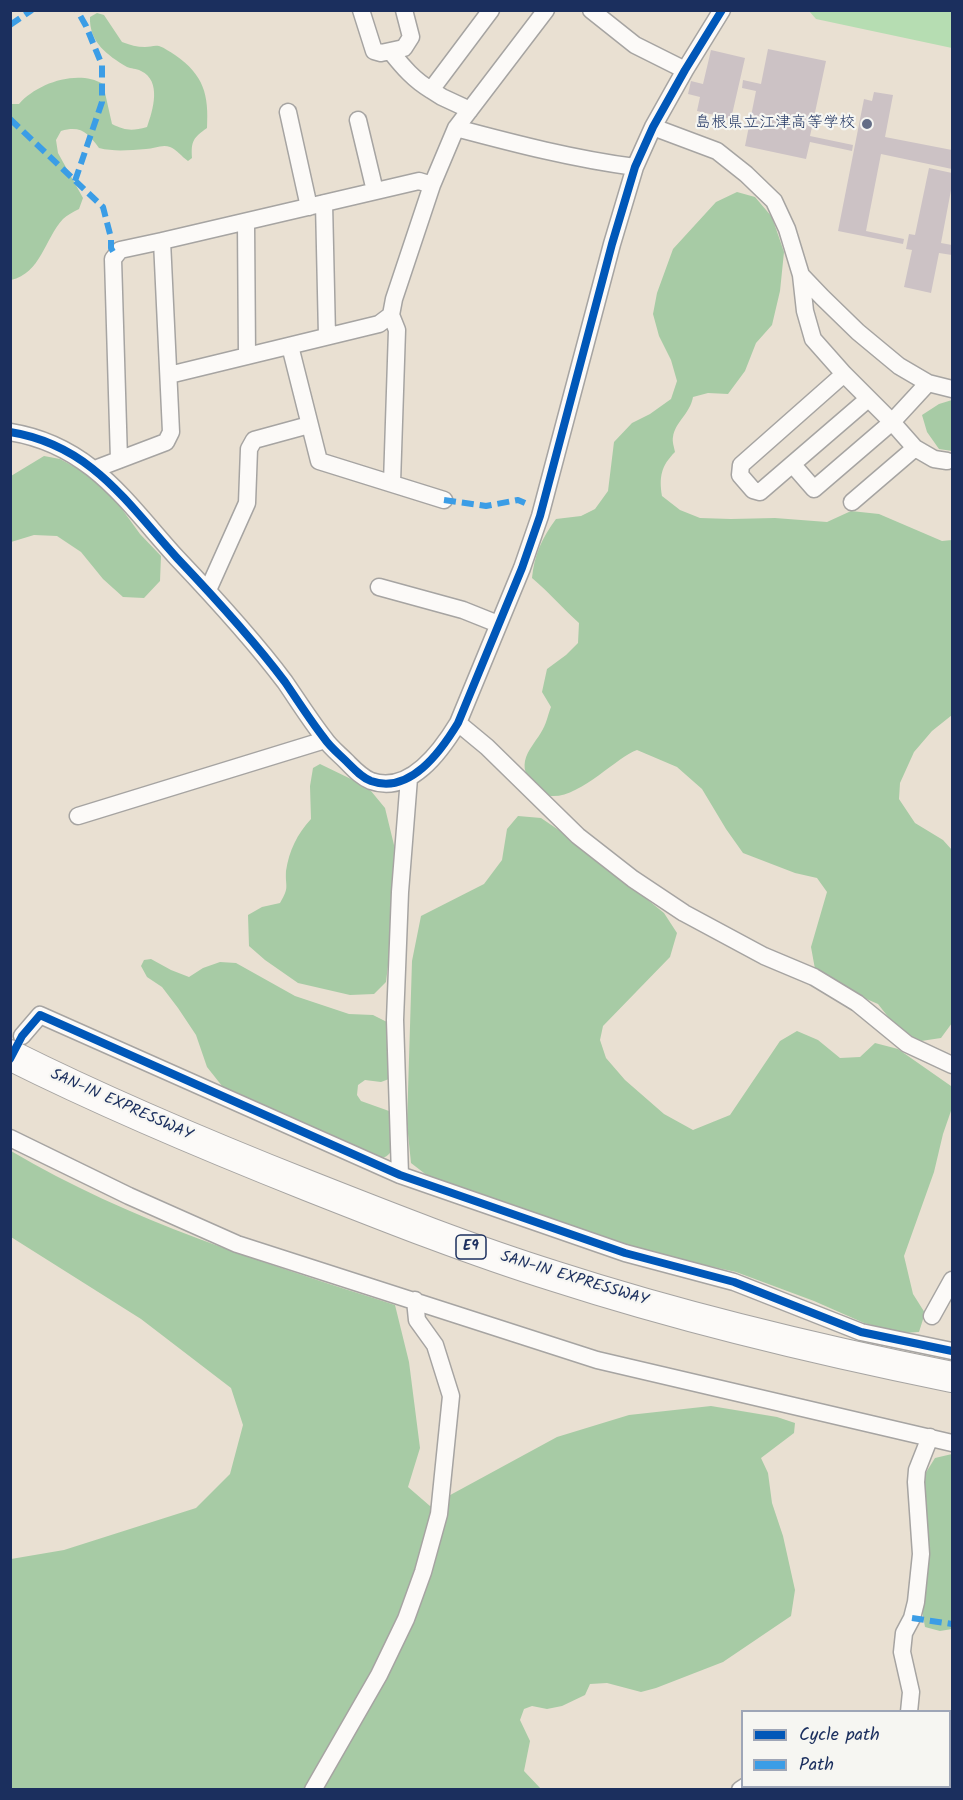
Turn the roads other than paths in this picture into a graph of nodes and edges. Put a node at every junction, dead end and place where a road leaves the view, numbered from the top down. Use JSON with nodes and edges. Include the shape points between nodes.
{"nodes":[{"id":1,"x":361,"y":10,"type":"edge"},
{"id":2,"x":404,"y":10,"type":"edge"},
{"id":3,"x":491,"y":10,"type":"edge"},
{"id":4,"x":546,"y":10,"type":"edge"},
{"id":5,"x":591,"y":10,"type":"edge"},
{"id":6,"x":722,"y":10,"type":"edge"},
{"id":7,"x":391,"y":52,"type":"junction"},
{"id":8,"x":685,"y":70,"type":"junction"},
{"id":9,"x":431,"y":90,"type":"junction"},
{"id":10,"x":470,"y":110,"type":"junction"},
{"id":11,"x":288,"y":112,"type":"dead end"},
{"id":12,"x":358,"y":120,"type":"dead end"},
{"id":13,"x":653,"y":127,"type":"junction"},
{"id":14,"x":456,"y":128,"type":"junction"},
{"id":15,"x":635,"y":167,"type":"junction"},
{"id":16,"x":432,"y":185,"type":"junction"},
{"id":17,"x":375,"y":191,"type":"junction"},
{"id":18,"x":317,"y":205,"type":"junction"},
{"id":19,"x":246,"y":223,"type":"junction"},
{"id":20,"x":162,"y":242,"type":"junction"},
{"id":21,"x":801,"y":275,"type":"junction"},
{"id":22,"x":391,"y":315,"type":"junction"},
{"id":23,"x":327,"y":336,"type":"junction"},
{"id":24,"x":290,"y":346,"type":"junction"},
{"id":25,"x":247,"y":356,"type":"junction"},
{"id":26,"x":844,"y":374,"type":"junction"},
{"id":27,"x":169,"y":375,"type":"junction"},
{"id":28,"x":928,"y":383,"type":"junction"},
{"id":29,"x":952,"y":389,"type":"edge"},
{"id":30,"x":868,"y":399,"type":"junction"},
{"id":31,"x":892,"y":422,"type":"junction"},
{"id":32,"x":309,"y":425,"type":"junction"},
{"id":33,"x":10,"y":432,"type":"edge"},
{"id":34,"x":915,"y":448,"type":"junction"},
{"id":35,"x":119,"y":460,"type":"junction"},
{"id":36,"x":947,"y":461,"type":"dead end"},
{"id":37,"x":792,"y":465,"type":"junction"},
{"id":38,"x":95,"y":470,"type":"junction"},
{"id":39,"x":392,"y":483,"type":"junction"},
{"id":40,"x":444,"y":500,"type":"dead end"},
{"id":41,"x":852,"y":502,"type":"dead end"},
{"id":42,"x":379,"y":587,"type":"dead end"},
{"id":43,"x":208,"y":590,"type":"junction"},
{"id":44,"x":498,"y":624,"type":"junction"},
{"id":45,"x":458,"y":723,"type":"junction"},
{"id":46,"x":325,"y":740,"type":"junction"},
{"id":47,"x":409,"y":778,"type":"junction"},
{"id":48,"x":78,"y":816,"type":"dead end"},
{"id":49,"x":16,"y":1045,"type":"edge"},
{"id":50,"x":952,"y":1065,"type":"edge"},
{"id":51,"x":10,"y":1138,"type":"edge"},
{"id":52,"x":400,"y":1175,"type":"junction"},
{"id":53,"x":952,"y":1280,"type":"edge"},
{"id":54,"x":415,"y":1300,"type":"junction"},
{"id":55,"x":932,"y":1316,"type":"dead end"},
{"id":56,"x":952,"y":1351,"type":"edge"},
{"id":57,"x":952,"y":1377,"type":"edge"},
{"id":58,"x":930,"y":1437,"type":"junction"},
{"id":59,"x":952,"y":1443,"type":"edge"},
{"id":60,"x":909,"y":1710,"type":"edge"},
{"id":61,"x":313,"y":1790,"type":"edge"}],
"edges":[{"from":1,"to":7,"type":"street","via":[[374,51]]},
{"from":2,"to":7,"type":"street","via":[[411,37],[404,48]]},
{"from":3,"to":9,"type":"street"},
{"from":4,"to":10,"type":"street"},
{"from":5,"to":8,"type":"street","via":[[635,45]]},
{"from":6,"to":8,"type":"street"},
{"from":7,"to":9,"type":"street"},
{"from":8,"to":13,"type":"street"},
{"from":9,"to":10,"type":"street"},
{"from":10,"to":14,"type":"street"},
{"from":11,"to":18,"type":"street"},
{"from":12,"to":17,"type":"street"},
{"from":13,"to":15,"type":"street"},
{"from":13,"to":21,"type":"street","via":[[717,151],[774,201]]},
{"from":14,"to":15,"type":"street","via":[[535,150]]},
{"from":14,"to":16,"type":"street"},
{"from":15,"to":44,"type":"street","via":[[540,516]]},
{"from":16,"to":17,"type":"street","via":[[419,181]]},
{"from":16,"to":22,"type":"street"},
{"from":17,"to":18,"type":"street"},
{"from":18,"to":19,"type":"street"},
{"from":18,"to":23,"type":"street"},
{"from":19,"to":20,"type":"street"},
{"from":19,"to":25,"type":"street"},
{"from":20,"to":27,"type":"street"},
{"from":20,"to":35,"type":"street","via":[[120,250],[113,259]]},
{"from":21,"to":26,"type":"street","via":[[813,339]]},
{"from":21,"to":28,"type":"street","via":[[858,332]]},
{"from":22,"to":23,"type":"street","via":[[379,324]]},
{"from":22,"to":39,"type":"street","via":[[397,330]]},
{"from":23,"to":24,"type":"street"},
{"from":24,"to":25,"type":"street"},
{"from":24,"to":32,"type":"street"},
{"from":25,"to":27,"type":"street"},
{"from":26,"to":30,"type":"street"},
{"from":26,"to":37,"type":"street","via":[[741,465],[740,475],[753,490],[760,492]]},
{"from":27,"to":35,"type":"street","via":[[171,432],[166,442]]},
{"from":28,"to":29,"type":"street"},
{"from":28,"to":31,"type":"street"},
{"from":30,"to":31,"type":"street"},
{"from":30,"to":37,"type":"street"},
{"from":31,"to":34,"type":"street"},
{"from":31,"to":37,"type":"street","via":[[814,489]]},
{"from":32,"to":39,"type":"street","via":[[320,461]]},
{"from":32,"to":43,"type":"street","via":[[254,440],[249,449],[247,503]]},
{"from":33,"to":38,"type":"street","via":[[57,447]]},
{"from":34,"to":36,"type":"street","via":[[934,459]]},
{"from":34,"to":41,"type":"street"},
{"from":35,"to":38,"type":"street"},
{"from":38,"to":43,"type":"street"},
{"from":39,"to":40,"type":"street"},
{"from":42,"to":44,"type":"street"},
{"from":43,"to":46,"type":"street","via":[[262,651]]},
{"from":44,"to":45,"type":"street"},
{"from":45,"to":47,"type":"street","via":[[430,762]]},
{"from":45,"to":50,"type":"street","via":[[578,836],[633,879],[684,913],[764,956],[814,977],[857,1003],[907,1044]]},
{"from":46,"to":47,"type":"street","via":[[360,775],[373,782],[392,783]]},
{"from":46,"to":48,"type":"street"},
{"from":47,"to":52,"type":"street","via":[[395,1020]]},
{"from":49,"to":52,"type":"street","via":[[40,1015]]},
{"from":49,"to":57,"type":"highway","name":"SAN-IN EXPRESSWAY","number":"E9","via":[[76,1088],[406,1224],[553,1276],[714,1322]]},
{"from":51,"to":54,"type":"street","via":[[237,1244]]},
{"from":52,"to":56,"type":"street","via":[[625,1253],[734,1281],[861,1332]]},
{"from":53,"to":55,"type":"street"},
{"from":54,"to":58,"type":"street","via":[[597,1360]]},
{"from":54,"to":61,"type":"street","via":[[417,1320],[435,1345],[451,1396],[438,1514],[406,1618],[379,1675]]},
{"from":58,"to":59,"type":"street"},
{"from":58,"to":60,"type":"street","via":[[916,1482],[921,1554],[916,1602],[904,1633],[902,1652],[911,1692]]}]}
